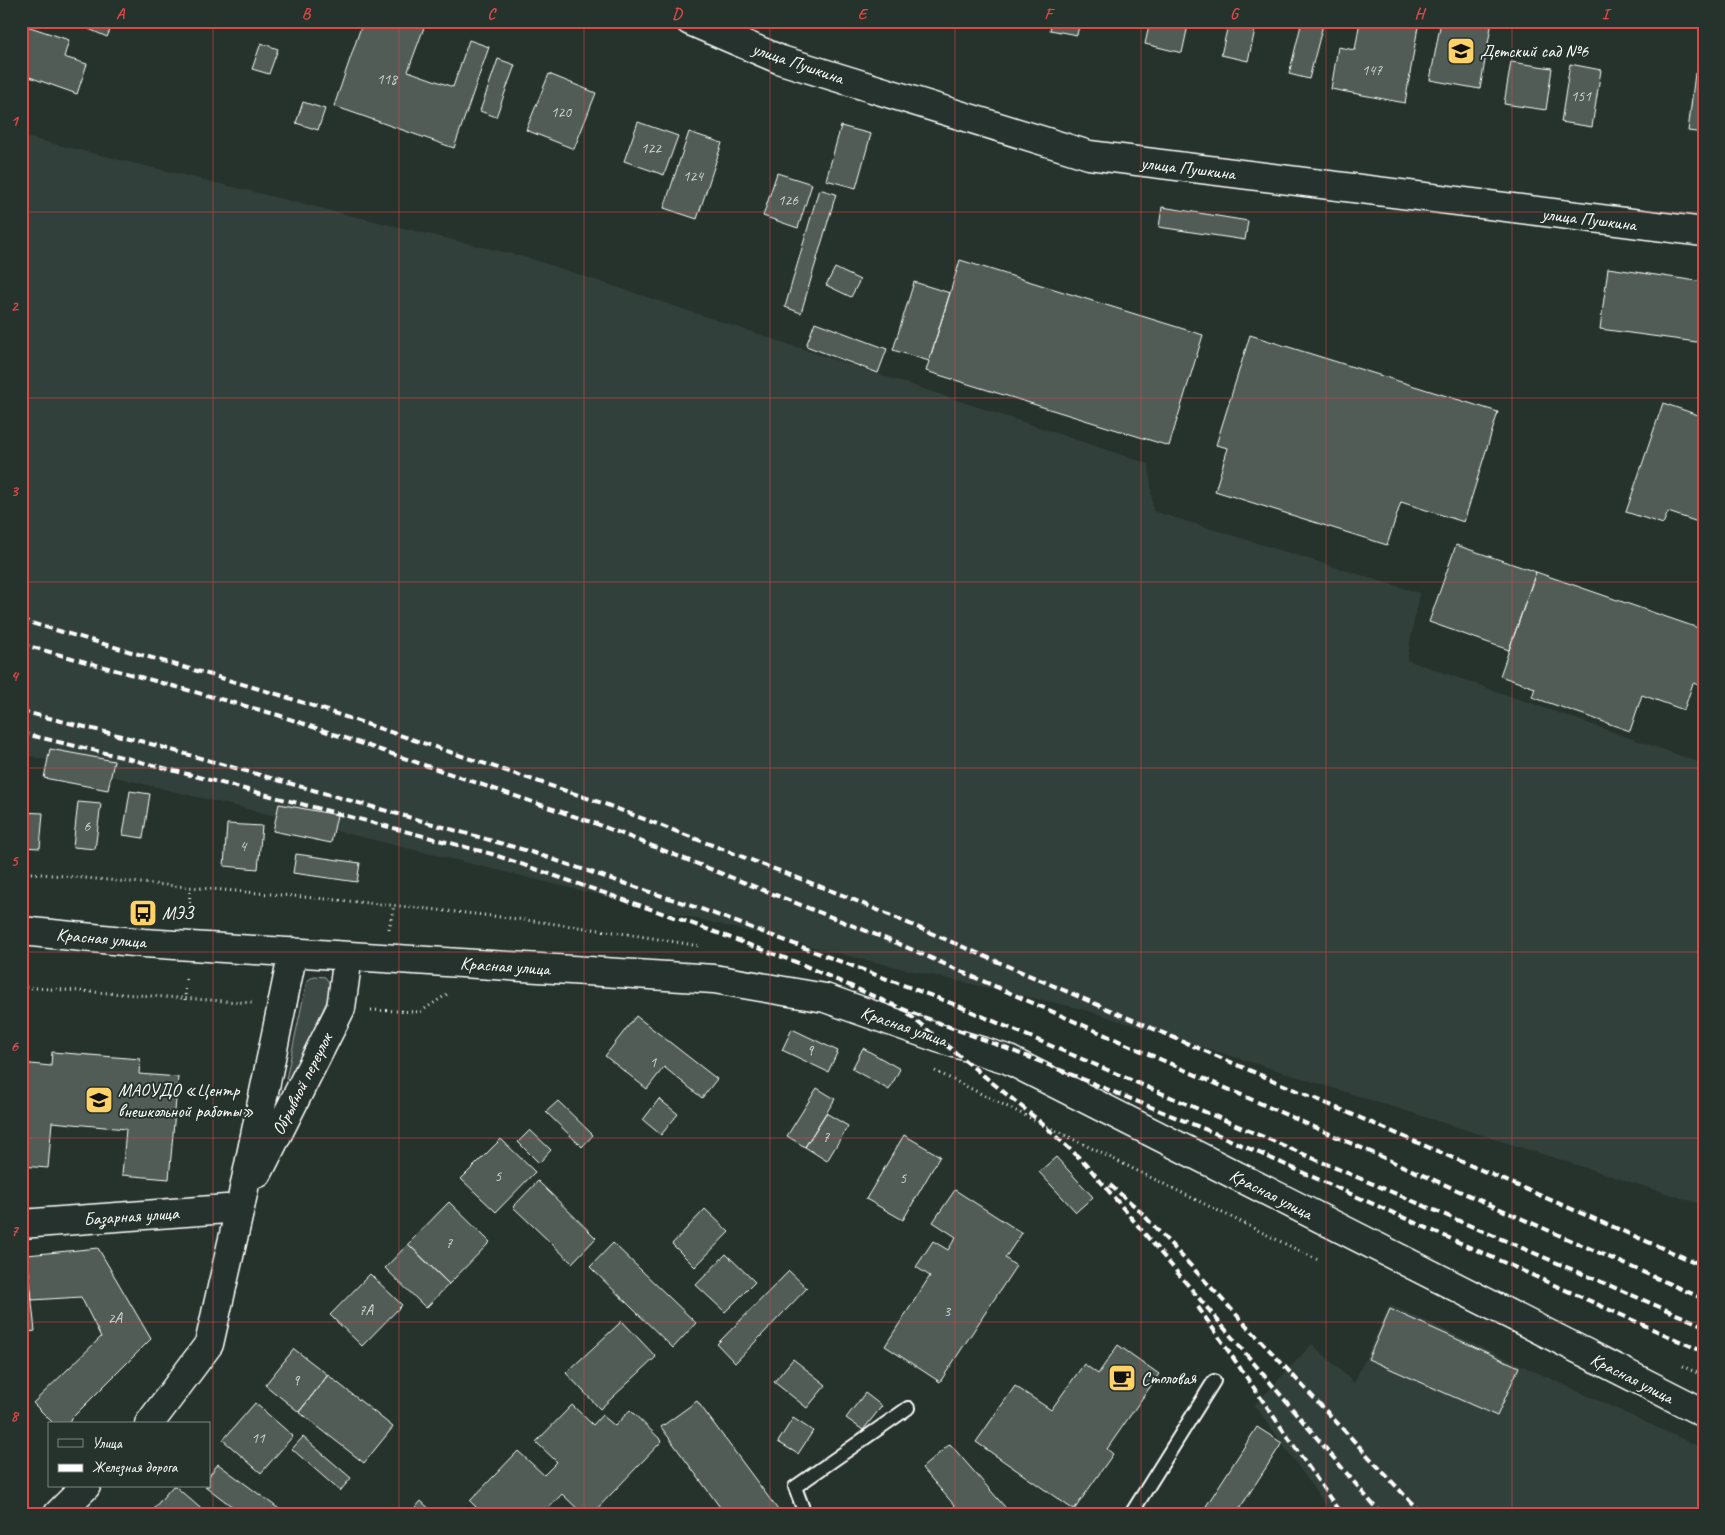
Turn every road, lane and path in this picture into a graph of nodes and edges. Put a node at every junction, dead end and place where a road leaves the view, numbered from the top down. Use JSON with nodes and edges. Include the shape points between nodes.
{"nodes":[{"id":1,"x":690,"y":21,"type":"edge"},
{"id":2,"x":1704,"y":232,"type":"edge"},
{"id":3,"x":394,"y":906,"type":"dead end"},
{"id":4,"x":21,"y":931,"type":"edge"},
{"id":5,"x":388,"y":935,"type":"dead end"},
{"id":6,"x":293,"y":952,"type":"junction"},
{"id":7,"x":348,"y":956,"type":"junction"},
{"id":8,"x":21,"y":987,"type":"edge"},
{"id":9,"x":452,"y":991,"type":"dead end"},
{"id":10,"x":283,"y":1005,"type":"junction"},
{"id":11,"x":341,"y":1008,"type":"junction"},
{"id":12,"x":931,"y":1068,"type":"dead end"},
{"id":13,"x":240,"y":1208,"type":"junction"},
{"id":14,"x":21,"y":1224,"type":"edge"},
{"id":15,"x":1320,"y":1261,"type":"dead end"},
{"id":16,"x":1214,"y":1381,"type":"dead end"},
{"id":17,"x":908,"y":1408,"type":"dead end"},
{"id":18,"x":1704,"y":1413,"type":"edge"},
{"id":19,"x":150,"y":1422,"type":"edge"},
{"id":20,"x":84,"y":1488,"type":"edge"},
{"id":21,"x":58,"y":1514,"type":"edge"},
{"id":22,"x":805,"y":1514,"type":"edge"},
{"id":23,"x":1131,"y":1514,"type":"edge"}],
"edges":[{"from":1,"to":2,"type":"main road","name":"улица Пушкина","via":[[781,60],[1089,155]]},
{"from":3,"to":5,"type":"path"},
{"from":4,"to":6,"type":"main road","name":"Красная улица"},
{"from":6,"to":7,"type":"main road","name":"Красная улица"},
{"from":6,"to":10,"type":"main road","name":"Обрывной переулок"},
{"from":7,"to":11,"type":"main road","name":"Обрывной переулок"},
{"from":7,"to":18,"type":"main road","name":"Красная улица","via":[[714,979],[825,998],[1006,1059]]},
{"from":8,"to":10,"type":"path"},
{"from":9,"to":11,"type":"path","via":[[420,1012]]},
{"from":10,"to":13,"type":"main road","name":"Обрывной переулок"},
{"from":11,"to":13,"type":"main road","name":"Обрывной переулок"},
{"from":12,"to":15,"type":"path"},
{"from":13,"to":14,"type":"main road","name":"Базарная улица"},
{"from":13,"to":19,"type":"main road","name":"Обрывной переулок","via":[[208,1344]]},
{"from":16,"to":23,"type":"lane"},
{"from":17,"to":22,"type":"lane","via":[[795,1487]]},
{"from":20,"to":21,"type":"main road"}]}
